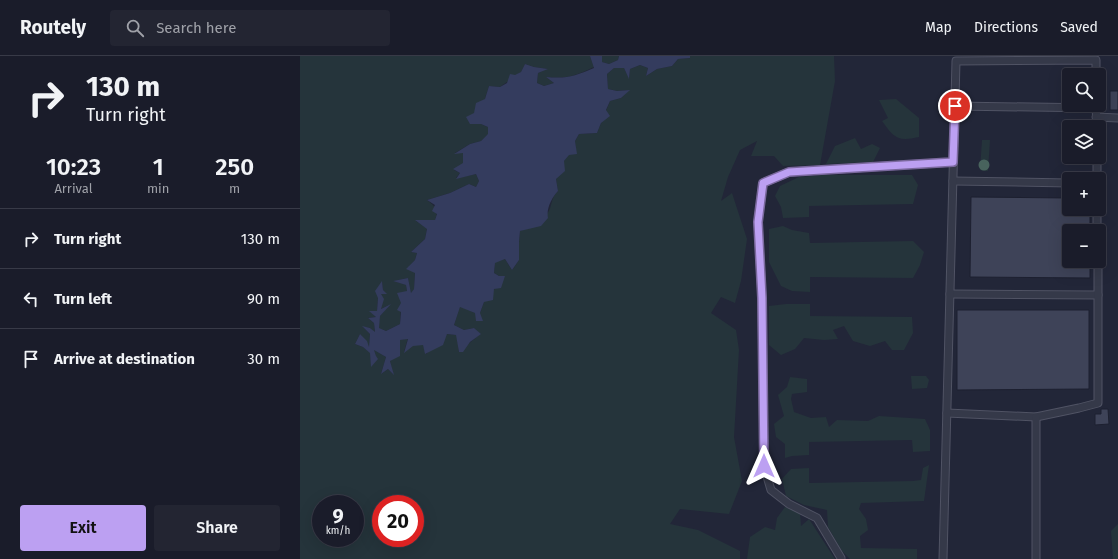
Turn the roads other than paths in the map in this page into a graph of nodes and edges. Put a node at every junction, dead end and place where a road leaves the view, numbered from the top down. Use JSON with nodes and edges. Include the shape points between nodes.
{"nodes":[{"id":1,"x":1096,"y":68,"type":"edge"},
{"id":2,"x":955,"y":106,"type":"junction"},
{"id":3,"x":1062,"y":106,"type":"edge"},
{"id":4,"x":1096,"y":112,"type":"edge"},
{"id":5,"x":1096,"y":117,"type":"joint"},
{"id":6,"x":1118,"y":118,"type":"edge"},
{"id":7,"x":953,"y":162,"type":"junction"},
{"id":8,"x":953,"y":181,"type":"junction"},
{"id":9,"x":1062,"y":183,"type":"edge"},
{"id":10,"x":1098,"y":268,"type":"edge"},
{"id":11,"x":950,"y":294,"type":"junction"},
{"id":12,"x":1098,"y":295,"type":"junction"},
{"id":13,"x":947,"y":413,"type":"junction"},
{"id":14,"x":1036,"y":417,"type":"junction"},
{"id":15,"x":841,"y":558,"type":"edge"},
{"id":16,"x":943,"y":559,"type":"edge"},
{"id":17,"x":1036,"y":559,"type":"edge"}],
"edges":[{"from":1,"to":2,"type":"lane","via":[[1096,60],[956,61]]},
{"from":2,"to":3,"type":"lane"},
{"from":2,"to":7,"type":"lane"},
{"from":4,"to":5,"type":"lane"},
{"from":5,"to":6,"type":"lane"},
{"from":7,"to":8,"type":"lane"},
{"from":7,"to":15,"type":"lane","via":[[789,172],[763,183],[758,222],[762,298],[764,466],[771,490],[789,504],[817,518]]},
{"from":8,"to":9,"type":"lane"},
{"from":8,"to":11,"type":"lane"},
{"from":10,"to":12,"type":"lane"},
{"from":11,"to":12,"type":"lane"},
{"from":11,"to":13,"type":"lane"},
{"from":12,"to":14,"type":"lane","via":[[1098,403]]},
{"from":13,"to":14,"type":"lane"},
{"from":13,"to":16,"type":"lane"},
{"from":14,"to":17,"type":"lane"}]}
